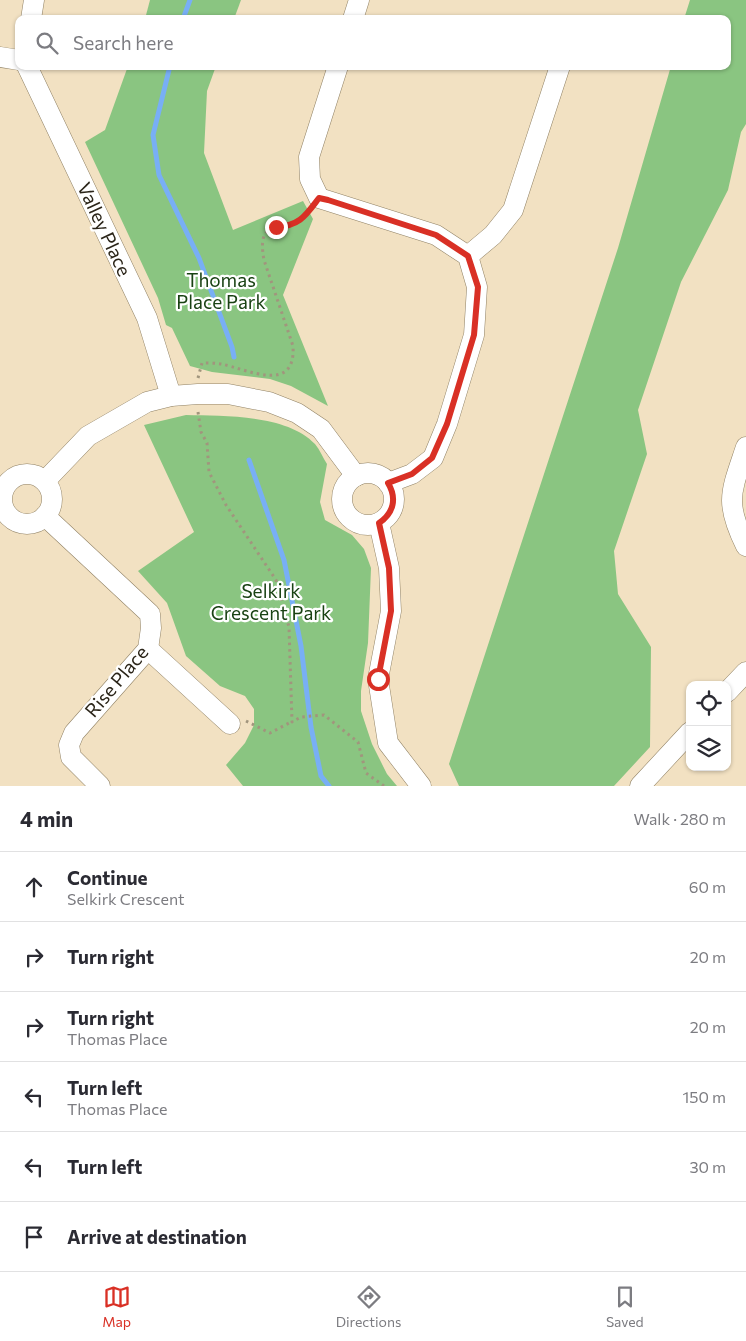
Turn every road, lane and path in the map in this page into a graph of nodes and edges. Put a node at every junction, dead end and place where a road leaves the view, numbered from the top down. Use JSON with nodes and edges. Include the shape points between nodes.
{"nodes":[{"id":1,"x":34,"y":0,"type":"edge"},
{"id":2,"x":358,"y":0,"type":"edge"},
{"id":3,"x":32,"y":15,"type":"edge"},
{"id":4,"x":354,"y":15,"type":"edge"},
{"id":5,"x":0,"y":57,"type":"edge"},
{"id":6,"x":15,"y":59,"type":"edge"},
{"id":7,"x":29,"y":70,"type":"edge"},
{"id":8,"x":337,"y":70,"type":"edge"},
{"id":9,"x":559,"y":70,"type":"edge"},
{"id":10,"x":319,"y":198,"type":"junction"},
{"id":11,"x":468,"y":256,"type":"junction"},
{"id":12,"x":198,"y":394,"type":"junction"},
{"id":13,"x":171,"y":396,"type":"junction"},
{"id":14,"x":746,"y":447,"type":"edge"},
{"id":15,"x":4,"y":476,"type":"edge"},
{"id":16,"x":356,"y":476,"type":"junction"},
{"id":17,"x":45,"y":481,"type":"junction"},
{"id":18,"x":388,"y":483,"type":"junction"},
{"id":19,"x":45,"y":516,"type":"junction"},
{"id":20,"x":5,"y":523,"type":"edge"},
{"id":21,"x":379,"y":523,"type":"junction"},
{"id":22,"x":746,"y":546,"type":"edge"},
{"id":23,"x":148,"y":649,"type":"junction"},
{"id":24,"x":746,"y":672,"type":"edge"},
{"id":25,"x":731,"y":688,"type":"edge"},
{"id":26,"x":292,"y":722,"type":"junction"},
{"id":27,"x":230,"y":724,"type":"joint"},
{"id":28,"x":686,"y":736,"type":"edge"},
{"id":29,"x":100,"y":786,"type":"edge"},
{"id":30,"x":384,"y":786,"type":"edge"},
{"id":31,"x":421,"y":786,"type":"edge"},
{"id":32,"x":640,"y":786,"type":"edge"}],
"edges":[{"from":1,"to":3,"type":"street"},
{"from":2,"to":4,"type":"street"},
{"from":5,"to":6,"type":"street"},
{"from":7,"to":13,"type":"street","name":"Valley Place","via":[[147,318]]},
{"from":8,"to":10,"type":"street","via":[[309,157],[310,179]]},
{"from":9,"to":11,"type":"street","via":[[514,210],[493,235]]},
{"from":10,"to":11,"type":"street","via":[[436,235]]},
{"from":10,"to":12,"type":"path","via":[[301,220],[268,230],[262,237],[264,260],[293,346],[287,371],[264,375],[222,364],[202,363],[198,374]]},
{"from":11,"to":18,"type":"street","via":[[478,287],[474,335],[447,424],[432,458],[412,474]]},
{"from":12,"to":13,"type":"street"},
{"from":12,"to":16,"type":"street","via":[[228,394],[269,402],[297,413],[321,430]]},
{"from":12,"to":26,"type":"path","via":[[200,427],[207,443],[209,472],[276,580],[289,627]]},
{"from":13,"to":17,"type":"street","via":[[147,402],[88,436]]},
{"from":14,"to":22,"type":"street","via":[[732,486],[731,501],[737,529]]},
{"from":15,"to":17,"type":"street","via":[[27,473]]},
{"from":15,"to":20,"type":"street","via":[[1,500]]},
{"from":16,"to":18,"type":"street","via":[[373,474]]},
{"from":16,"to":21,"type":"street","via":[[344,489],[342,506],[346,515],[361,525]]},
{"from":17,"to":19,"type":"street","via":[[50,487],[52,502]]},
{"from":18,"to":21,"type":"street","via":[[394,498],[393,505]]},
{"from":19,"to":20,"type":"street","via":[[28,524]]},
{"from":19,"to":23,"type":"street","name":"Rise Place","via":[[150,614]]},
{"from":21,"to":31,"type":"street","via":[[389,568],[391,611],[378,679],[386,734],[388,743]]},
{"from":23,"to":27,"type":"street"},
{"from":23,"to":29,"type":"street","name":"Rise Place","via":[[81,724],[69,745],[71,757]]},
{"from":24,"to":25,"type":"street"},
{"from":26,"to":27,"type":"path","via":[[270,734],[241,718]]},
{"from":26,"to":30,"type":"path","via":[[301,717],[324,716],[358,742],[366,773]]},
{"from":28,"to":32,"type":"street"}]}
